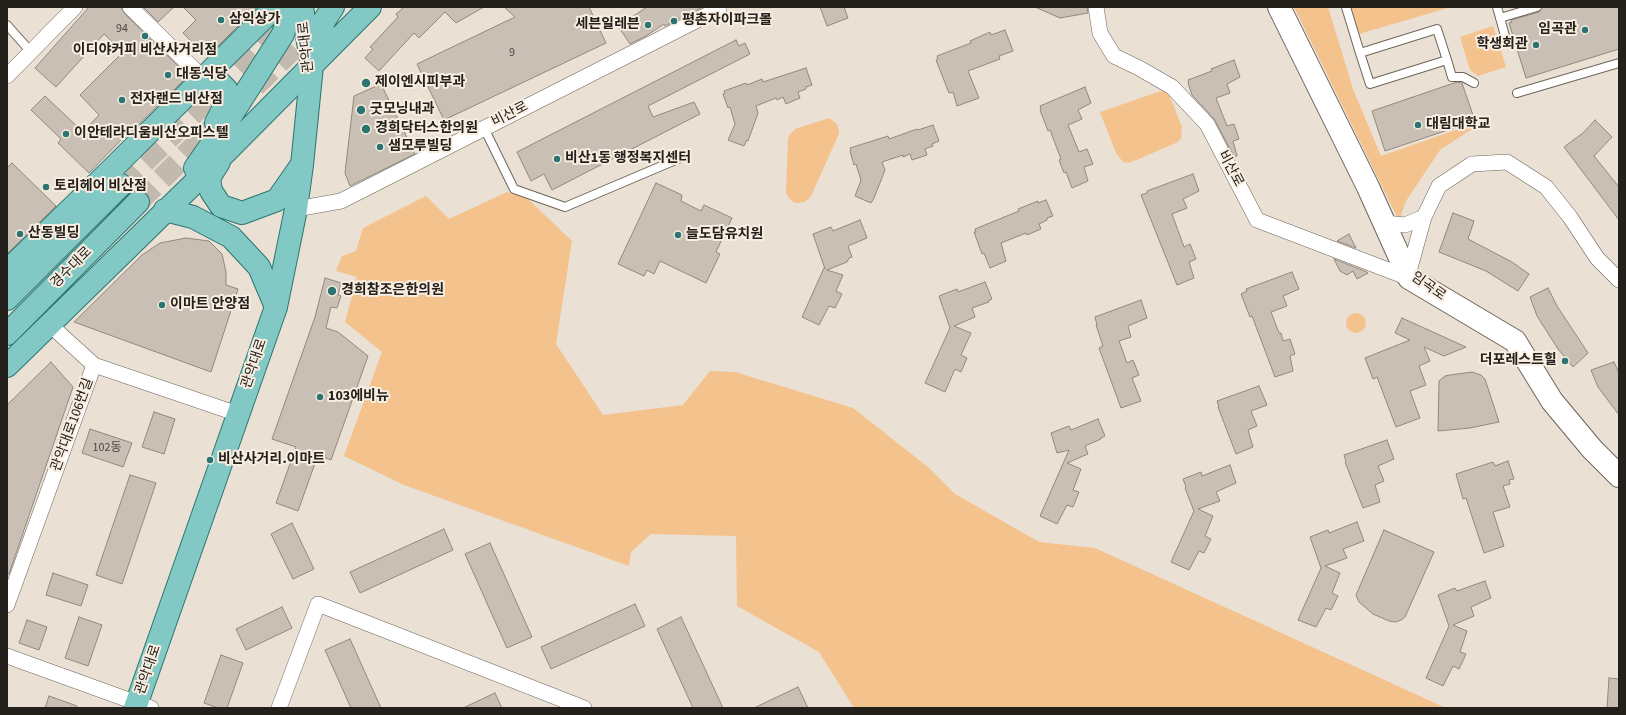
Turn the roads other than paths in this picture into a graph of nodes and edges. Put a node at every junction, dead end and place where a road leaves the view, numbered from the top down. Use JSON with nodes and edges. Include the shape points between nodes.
{"nodes":[{"id":1,"x":74,"y":7,"type":"edge"},
{"id":2,"x":130,"y":7,"type":"edge"},
{"id":3,"x":275,"y":7,"type":"edge"},
{"id":4,"x":291,"y":7,"type":"edge"},
{"id":5,"x":302,"y":7,"type":"edge"},
{"id":6,"x":333,"y":7,"type":"edge"},
{"id":7,"x":370,"y":7,"type":"edge"},
{"id":8,"x":719,"y":7,"type":"edge"},
{"id":9,"x":1096,"y":7,"type":"edge"},
{"id":10,"x":1279,"y":7,"type":"edge"},
{"id":11,"x":1346,"y":7,"type":"edge"},
{"id":12,"x":1497,"y":7,"type":"edge"},
{"id":13,"x":1537,"y":7,"type":"edge"},
{"id":14,"x":1500,"y":18,"type":"junction"},
{"id":15,"x":7,"y":25,"type":"edge"},
{"id":16,"x":1507,"y":43,"type":"dead end"},
{"id":17,"x":31,"y":52,"type":"junction"},
{"id":18,"x":1360,"y":53,"type":"junction"},
{"id":19,"x":1447,"y":60,"type":"junction"},
{"id":20,"x":1619,"y":63,"type":"edge"},
{"id":21,"x":312,"y":66,"type":"junction"},
{"id":22,"x":7,"y":76,"type":"edge"},
{"id":23,"x":204,"y":79,"type":"junction"},
{"id":24,"x":1474,"y":82,"type":"dead end"},
{"id":25,"x":1517,"y":93,"type":"dead end"},
{"id":26,"x":484,"y":128,"type":"junction"},
{"id":27,"x":219,"y":148,"type":"junction"},
{"id":28,"x":678,"y":159,"type":"dead end"},
{"id":29,"x":302,"y":165,"type":"junction"},
{"id":30,"x":121,"y":185,"type":"tunnel mouth"},
{"id":31,"x":138,"y":202,"type":"tunnel mouth"},
{"id":32,"x":296,"y":209,"type":"junction"},
{"id":33,"x":165,"y":210,"type":"junction"},
{"id":34,"x":1424,"y":217,"type":"junction"},
{"id":35,"x":1384,"y":223,"type":"junction"},
{"id":36,"x":7,"y":271,"type":"edge"},
{"id":37,"x":1409,"y":277,"type":"junction"},
{"id":38,"x":1619,"y":280,"type":"edge"},
{"id":39,"x":7,"y":299,"type":"edge"},
{"id":40,"x":276,"y":307,"type":"junction"},
{"id":41,"x":49,"y":324,"type":"junction"},
{"id":42,"x":7,"y":334,"type":"edge"},
{"id":43,"x":94,"y":365,"type":"junction"},
{"id":44,"x":7,"y":366,"type":"edge"},
{"id":45,"x":238,"y":414,"type":"junction"},
{"id":46,"x":1619,"y":476,"type":"edge"},
{"id":47,"x":7,"y":604,"type":"edge"},
{"id":48,"x":7,"y":656,"type":"edge"},
{"id":49,"x":141,"y":707,"type":"edge"},
{"id":50,"x":279,"y":708,"type":"edge"},
{"id":51,"x":584,"y":708,"type":"edge"}],
"edges":[{"from":1,"to":17,"type":"street"},
{"from":2,"to":23,"type":"street"},
{"from":3,"to":23,"type":"main road"},
{"from":4,"to":27,"type":"main road","via":[[283,34]]},
{"from":5,"to":21,"type":"main road","name":"관악대로"},
{"from":6,"to":21,"type":"main road","via":[[324,21]]},
{"from":7,"to":21,"type":"main road"},
{"from":8,"to":26,"type":"street","name":"비산로"},
{"from":9,"to":37,"type":"street","name":"비산로","via":[[1100,33],[1114,56],[1172,88],[1207,124],[1257,220]]},
{"from":10,"to":35,"type":"street","name":"임곡로"},
{"from":11,"to":18,"type":"lane"},
{"from":12,"to":14,"type":"lane"},
{"from":13,"to":14,"type":"lane"},
{"from":14,"to":16,"type":"lane"},
{"from":15,"to":17,"type":"lane"},
{"from":17,"to":22,"type":"street"},
{"from":18,"to":19,"type":"lane","via":[[1370,84]]},
{"from":18,"to":19,"type":"lane","via":[[1437,29]]},
{"from":19,"to":24,"type":"lane","via":[[1452,77],[1463,77]]},
{"from":20,"to":25,"type":"lane"},
{"from":21,"to":27,"type":"main road"},
{"from":21,"to":29,"type":"main road","name":"관악대로"},
{"from":23,"to":27,"type":"main road","via":[[217,80],[226,89],[226,103],[216,122]]},
{"from":23,"to":36,"type":"main road"},
{"from":26,"to":28,"type":"lane","via":[[514,189],[565,207]]},
{"from":26,"to":32,"type":"street","name":"비산로","via":[[341,201]]},
{"from":27,"to":29,"type":"main road","via":[[209,178],[211,191],[221,206],[242,213],[277,200]]},
{"from":27,"to":33,"type":"main road"},
{"from":29,"to":32,"type":"main road","name":"관악대로"},
{"from":30,"to":39,"type":"main road","name":"경수대로"},
{"from":31,"to":42,"type":"main road","name":"경수대로"},
{"from":32,"to":40,"type":"main road","name":"관악대로"},
{"from":33,"to":40,"type":"main road","via":[[193,217],[231,236],[259,267]]},
{"from":33,"to":41,"type":"main road"},
{"from":34,"to":35,"type":"street","via":[[1405,225]]},
{"from":34,"to":37,"type":"street"},
{"from":34,"to":38,"type":"street","via":[[1439,186],[1472,164],[1507,162],[1546,187],[1597,258]]},
{"from":35,"to":37,"type":"street","name":"임곡로"},
{"from":37,"to":46,"type":"street","name":"임곡로","via":[[1515,341],[1552,401],[1592,449]]},
{"from":40,"to":45,"type":"main road","name":"관악대로"},
{"from":41,"to":43,"type":"street"},
{"from":41,"to":44,"type":"main road"},
{"from":43,"to":45,"type":"street","name":"관악대로106번길"},
{"from":43,"to":47,"type":"street","name":"관악대로106번길"},
{"from":45,"to":49,"type":"main road","name":"관악대로"},
{"from":48,"to":49,"type":"street"},
{"from":50,"to":51,"type":"street","via":[[318,604]]}]}
